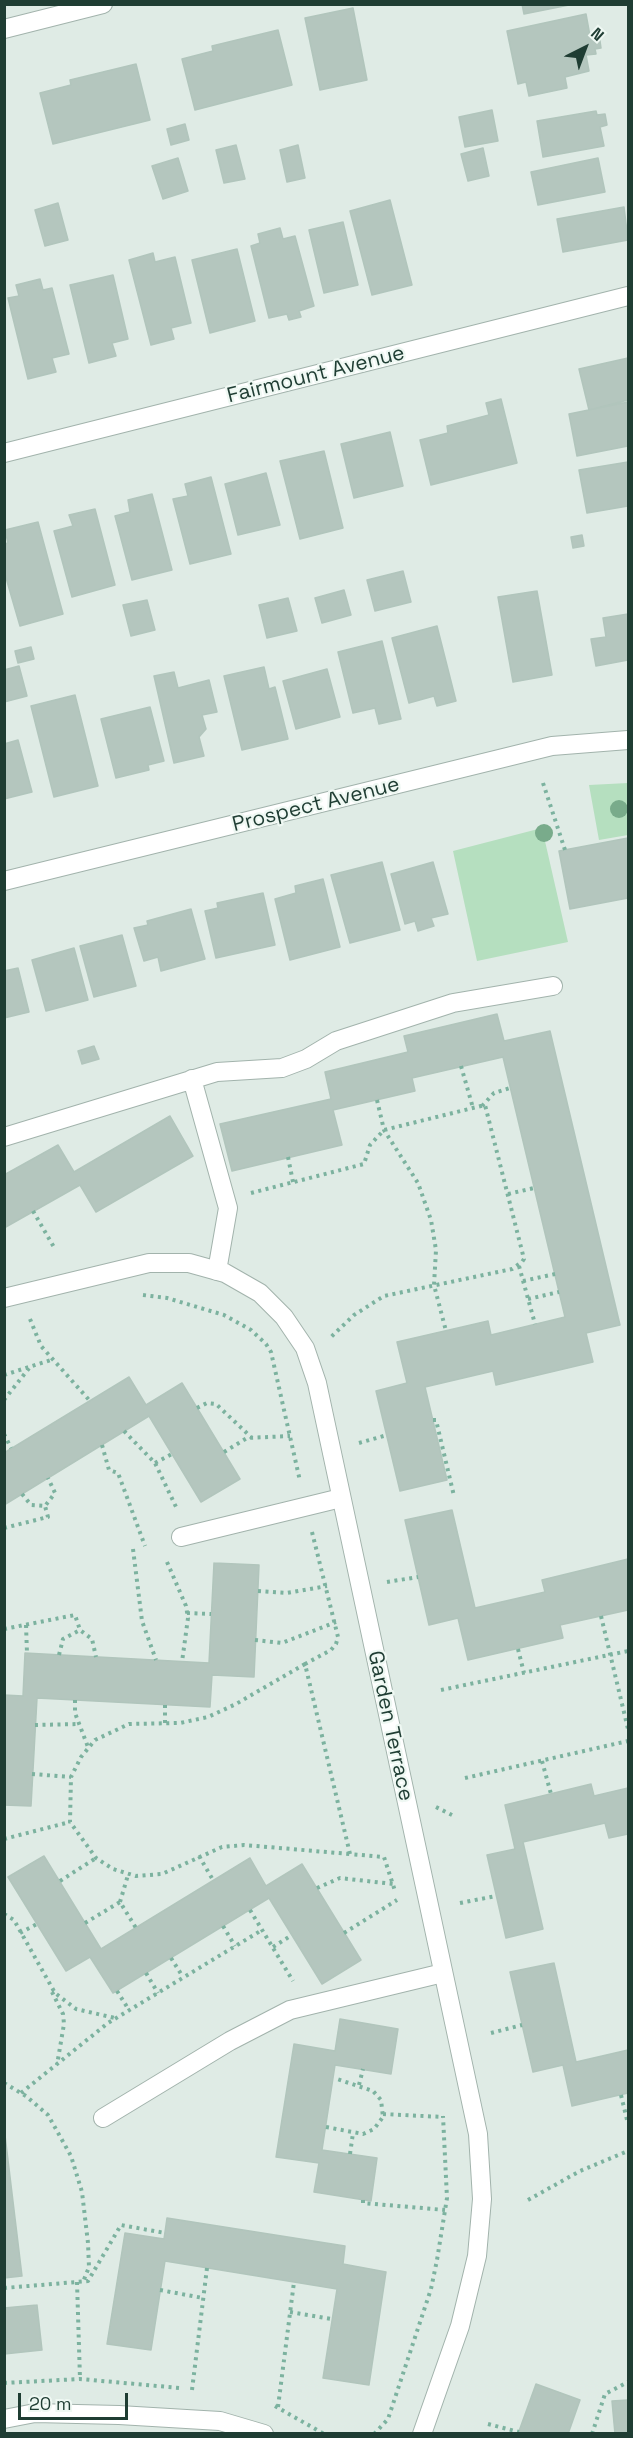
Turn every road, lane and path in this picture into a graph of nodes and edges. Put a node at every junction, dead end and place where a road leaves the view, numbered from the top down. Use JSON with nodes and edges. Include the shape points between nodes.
{"nodes":[{"id":1,"x":103,"y":4,"type":"edge"},
{"id":2,"x":4,"y":29,"type":"edge"},
{"id":3,"x":628,"y":296,"type":"edge"},
{"id":4,"x":4,"y":453,"type":"edge"},
{"id":5,"x":628,"y":740,"type":"edge"},
{"id":6,"x":543,"y":783,"type":"dead end"},
{"id":7,"x":565,"y":850,"type":"dead end"},
{"id":8,"x":4,"y":881,"type":"edge"},
{"id":9,"x":553,"y":986,"type":"dead end"},
{"id":10,"x":461,"y":1066,"type":"dead end"},
{"id":11,"x":192,"y":1079,"type":"junction"},
{"id":12,"x":510,"y":1088,"type":"dead end"},
{"id":13,"x":377,"y":1100,"type":"dead end"},
{"id":14,"x":482,"y":1106,"type":"junction"},
{"id":15,"x":473,"y":1108,"type":"junction"},
{"id":16,"x":384,"y":1130,"type":"junction"},
{"id":17,"x":4,"y":1137,"type":"edge"},
{"id":18,"x":288,"y":1157,"type":"dead end"},
{"id":19,"x":293,"y":1182,"type":"junction"},
{"id":20,"x":534,"y":1188,"type":"dead end"},
{"id":21,"x":245,"y":1194,"type":"dead end"},
{"id":22,"x":508,"y":1194,"type":"junction"},
{"id":23,"x":33,"y":1211,"type":"dead end"},
{"id":24,"x":55,"y":1249,"type":"dead end"},
{"id":25,"x":519,"y":1266,"type":"junction"},
{"id":26,"x":217,"y":1271,"type":"junction"},
{"id":27,"x":555,"y":1274,"type":"dead end"},
{"id":28,"x":523,"y":1281,"type":"junction"},
{"id":29,"x":434,"y":1285,"type":"junction"},
{"id":30,"x":559,"y":1292,"type":"dead end"},
{"id":31,"x":134,"y":1295,"type":"dead end"},
{"id":32,"x":4,"y":1298,"type":"edge"},
{"id":33,"x":528,"y":1299,"type":"junction"},
{"id":34,"x":40,"y":1316,"type":"dead end"},
{"id":35,"x":29,"y":1318,"type":"junction"},
{"id":36,"x":21,"y":1320,"type":"dead end"},
{"id":37,"x":535,"y":1324,"type":"dead end"},
{"id":38,"x":446,"y":1330,"type":"dead end"},
{"id":39,"x":330,"y":1338,"type":"dead end"},
{"id":40,"x":51,"y":1360,"type":"junction"},
{"id":41,"x":30,"y":1367,"type":"junction"},
{"id":42,"x":4,"y":1376,"type":"edge"},
{"id":43,"x":4,"y":1400,"type":"edge"},
{"id":44,"x":90,"y":1401,"type":"dead end"},
{"id":45,"x":197,"y":1408,"type":"dead end"},
{"id":46,"x":433,"y":1420,"type":"dead end"},
{"id":47,"x":124,"y":1431,"type":"dead end"},
{"id":48,"x":4,"y":1434,"type":"edge"},
{"id":49,"x":290,"y":1436,"type":"junction"},
{"id":50,"x":387,"y":1436,"type":"dead end"},
{"id":51,"x":252,"y":1438,"type":"junction"},
{"id":52,"x":355,"y":1444,"type":"dead end"},
{"id":53,"x":102,"y":1445,"type":"dead end"},
{"id":54,"x":11,"y":1448,"type":"dead end"},
{"id":55,"x":224,"y":1452,"type":"dead end"},
{"id":56,"x":172,"y":1454,"type":"dead end"},
{"id":57,"x":155,"y":1463,"type":"junction"},
{"id":58,"x":48,"y":1478,"type":"dead end"},
{"id":59,"x":22,"y":1494,"type":"dead end"},
{"id":60,"x":454,"y":1496,"type":"dead end"},
{"id":61,"x":341,"y":1498,"type":"junction"},
{"id":62,"x":45,"y":1506,"type":"junction"},
{"id":63,"x":305,"y":1506,"type":"junction"},
{"id":64,"x":4,"y":1527,"type":"edge"},
{"id":65,"x":184,"y":1536,"type":"joint"},
{"id":66,"x":145,"y":1546,"type":"dead end"},
{"id":67,"x":133,"y":1549,"type":"dead end"},
{"id":68,"x":162,"y":1552,"type":"dead end"},
{"id":69,"x":418,"y":1577,"type":"dead end"},
{"id":70,"x":386,"y":1583,"type":"dead end"},
{"id":71,"x":327,"y":1586,"type":"junction"},
{"id":72,"x":258,"y":1591,"type":"dead end"},
{"id":73,"x":187,"y":1613,"type":"junction"},
{"id":74,"x":211,"y":1614,"type":"dead end"},
{"id":75,"x":601,"y":1616,"type":"dead end"},
{"id":76,"x":336,"y":1622,"type":"junction"},
{"id":77,"x":26,"y":1625,"type":"junction"},
{"id":78,"x":4,"y":1629,"type":"edge"},
{"id":79,"x":80,"y":1630,"type":"junction"},
{"id":80,"x":255,"y":1640,"type":"dead end"},
{"id":81,"x":518,"y":1649,"type":"dead end"},
{"id":82,"x":628,"y":1651,"type":"edge"},
{"id":83,"x":27,"y":1653,"type":"dead end"},
{"id":84,"x":59,"y":1655,"type":"dead end"},
{"id":85,"x":612,"y":1655,"type":"junction"},
{"id":86,"x":96,"y":1657,"type":"dead end"},
{"id":87,"x":156,"y":1660,"type":"dead end"},
{"id":88,"x":182,"y":1662,"type":"dead end"},
{"id":89,"x":305,"y":1664,"type":"junction"},
{"id":90,"x":524,"y":1673,"type":"junction"},
{"id":91,"x":441,"y":1690,"type":"dead end"},
{"id":92,"x":75,"y":1700,"type":"dead end"},
{"id":93,"x":165,"y":1705,"type":"dead end"},
{"id":94,"x":79,"y":1724,"type":"junction"},
{"id":95,"x":165,"y":1724,"type":"junction"},
{"id":96,"x":35,"y":1725,"type":"dead end"},
{"id":97,"x":628,"y":1729,"type":"edge"},
{"id":98,"x":628,"y":1741,"type":"edge"},
{"id":99,"x":88,"y":1748,"type":"junction"},
{"id":100,"x":542,"y":1761,"type":"junction"},
{"id":101,"x":32,"y":1774,"type":"dead end"},
{"id":102,"x":71,"y":1777,"type":"junction"},
{"id":103,"x":465,"y":1778,"type":"dead end"},
{"id":104,"x":551,"y":1794,"type":"dead end"},
{"id":105,"x":69,"y":1822,"type":"junction"},
{"id":106,"x":4,"y":1839,"type":"edge"},
{"id":107,"x":350,"y":1854,"type":"junction"},
{"id":108,"x":199,"y":1856,"type":"junction"},
{"id":109,"x":96,"y":1858,"type":"junction"},
{"id":110,"x":128,"y":1875,"type":"junction"},
{"id":111,"x":213,"y":1880,"type":"dead end"},
{"id":112,"x":60,"y":1881,"type":"dead end"},
{"id":113,"x":393,"y":1884,"type":"junction"},
{"id":114,"x":317,"y":1888,"type":"dead end"},
{"id":115,"x":496,"y":1896,"type":"dead end"},
{"id":116,"x":397,"y":1899,"type":"junction"},
{"id":117,"x":120,"y":1902,"type":"junction"},
{"id":118,"x":460,"y":1903,"type":"dead end"},
{"id":119,"x":250,"y":1910,"type":"dead end"},
{"id":120,"x":400,"y":1911,"type":"dead end"},
{"id":121,"x":4,"y":1914,"type":"edge"},
{"id":122,"x":85,"y":1923,"type":"dead end"},
{"id":123,"x":37,"y":1924,"type":"dead end"},
{"id":124,"x":223,"y":1926,"type":"dead end"},
{"id":125,"x":136,"y":1928,"type":"dead end"},
{"id":126,"x":262,"y":1930,"type":"junction"},
{"id":127,"x":20,"y":1933,"type":"junction"},
{"id":128,"x":344,"y":1933,"type":"dead end"},
{"id":129,"x":292,"y":1935,"type":"dead end"},
{"id":130,"x":235,"y":1946,"type":"junction"},
{"id":131,"x":273,"y":1947,"type":"junction"},
{"id":132,"x":171,"y":1958,"type":"dead end"},
{"id":133,"x":146,"y":1973,"type":"dead end"},
{"id":134,"x":443,"y":1973,"type":"junction"},
{"id":135,"x":183,"y":1977,"type":"junction"},
{"id":136,"x":47,"y":1983,"type":"junction"},
{"id":137,"x":117,"y":1991,"type":"dead end"},
{"id":138,"x":158,"y":1993,"type":"junction"},
{"id":139,"x":307,"y":2006,"type":"junction"},
{"id":140,"x":129,"y":2010,"type":"junction"},
{"id":141,"x":116,"y":2019,"type":"junction"},
{"id":142,"x":522,"y":2025,"type":"dead end"},
{"id":143,"x":491,"y":2033,"type":"dead end"},
{"id":144,"x":57,"y":2065,"type":"junction"},
{"id":145,"x":363,"y":2069,"type":"dead end"},
{"id":146,"x":334,"y":2078,"type":"dead end"},
{"id":147,"x":4,"y":2083,"type":"edge"},
{"id":148,"x":359,"y":2085,"type":"junction"},
{"id":149,"x":21,"y":2093,"type":"junction"},
{"id":150,"x":621,"y":2095,"type":"dead end"},
{"id":151,"x":383,"y":2114,"type":"junction"},
{"id":152,"x":103,"y":2118,"type":"dead end"},
{"id":153,"x":628,"y":2124,"type":"edge"},
{"id":154,"x":326,"y":2127,"type":"dead end"},
{"id":155,"x":353,"y":2133,"type":"junction"},
{"id":156,"x":628,"y":2151,"type":"edge"},
{"id":157,"x":350,"y":2154,"type":"dead end"},
{"id":158,"x":363,"y":2200,"type":"dead end"},
{"id":159,"x":528,"y":2200,"type":"dead end"},
{"id":160,"x":445,"y":2210,"type":"junction"},
{"id":161,"x":165,"y":2233,"type":"dead end"},
{"id":162,"x":207,"y":2268,"type":"dead end"},
{"id":163,"x":80,"y":2282,"type":"junction"},
{"id":164,"x":294,"y":2282,"type":"dead end"},
{"id":165,"x":4,"y":2288,"type":"edge"},
{"id":166,"x":160,"y":2290,"type":"dead end"},
{"id":167,"x":203,"y":2298,"type":"junction"},
{"id":168,"x":290,"y":2312,"type":"junction"},
{"id":169,"x":332,"y":2319,"type":"dead end"},
{"id":170,"x":80,"y":2379,"type":"dead end"},
{"id":171,"x":628,"y":2382,"type":"edge"},
{"id":172,"x":192,"y":2390,"type":"dead end"},
{"id":173,"x":278,"y":2407,"type":"dead end"},
{"id":174,"x":4,"y":2419,"type":"edge"},
{"id":175,"x":488,"y":2424,"type":"dead end"},
{"id":176,"x":519,"y":2432,"type":"dead end"},
{"id":177,"x":264,"y":2433,"type":"edge"},
{"id":178,"x":374,"y":2433,"type":"edge"},
{"id":179,"x":422,"y":2433,"type":"edge"},
{"id":180,"x":592,"y":2433,"type":"edge"}],
"edges":[{"from":1,"to":2,"type":"street"},
{"from":3,"to":4,"type":"street","name":"Fairmount Avenue"},
{"from":5,"to":8,"type":"street","name":"Prospect Avenue","via":[[552,746]]},
{"from":6,"to":7,"type":"path"},
{"from":9,"to":11,"type":"street","via":[[453,1003],[336,1041],[282,1068],[217,1072]]},
{"from":10,"to":15,"type":"path"},
{"from":11,"to":17,"type":"street"},
{"from":11,"to":26,"type":"street","via":[[228,1208]]},
{"from":12,"to":14,"type":"path","via":[[494,1093]]},
{"from":13,"to":16,"type":"path"},
{"from":14,"to":15,"type":"path"},
{"from":14,"to":22,"type":"path","via":[[485,1105]]},
{"from":15,"to":16,"type":"path"},
{"from":16,"to":19,"type":"path","via":[[370,1145],[364,1164]]},
{"from":16,"to":29,"type":"path","via":[[418,1183],[431,1220],[436,1250]]},
{"from":18,"to":19,"type":"path"},
{"from":19,"to":21,"type":"path"},
{"from":20,"to":22,"type":"path"},
{"from":22,"to":25,"type":"path","via":[[524,1259]]},
{"from":23,"to":24,"type":"path"},
{"from":25,"to":28,"type":"path"},
{"from":25,"to":29,"type":"path"},
{"from":26,"to":32,"type":"street","name":"Garden Terrace","via":[[189,1263],[149,1263]]},
{"from":26,"to":61,"type":"street","name":"Garden Terrace","via":[[260,1293],[284,1317],[304,1348],[317,1383]]},
{"from":27,"to":28,"type":"path"},
{"from":28,"to":33,"type":"path"},
{"from":29,"to":38,"type":"path"},
{"from":29,"to":39,"type":"path","via":[[384,1296],[354,1315]]},
{"from":30,"to":33,"type":"path"},
{"from":31,"to":49,"type":"path","via":[[167,1298],[224,1315],[261,1339],[271,1352]]},
{"from":33,"to":37,"type":"path"},
{"from":34,"to":35,"type":"path"},
{"from":35,"to":36,"type":"path"},
{"from":35,"to":40,"type":"path"},
{"from":40,"to":41,"type":"path"},
{"from":40,"to":44,"type":"path"},
{"from":41,"to":42,"type":"path"},
{"from":41,"to":43,"type":"path"},
{"from":45,"to":51,"type":"path","via":[[216,1404]]},
{"from":46,"to":60,"type":"path"},
{"from":47,"to":57,"type":"path"},
{"from":48,"to":54,"type":"path"},
{"from":49,"to":51,"type":"path"},
{"from":49,"to":63,"type":"path"},
{"from":50,"to":52,"type":"path"},
{"from":51,"to":55,"type":"path"},
{"from":53,"to":66,"type":"path","via":[[109,1470],[118,1473]]},
{"from":56,"to":57,"type":"path"},
{"from":57,"to":65,"type":"path"},
{"from":58,"to":62,"type":"path","via":[[55,1493]]},
{"from":59,"to":62,"type":"path","via":[[31,1505]]},
{"from":61,"to":63,"type":"street"},
{"from":61,"to":134,"type":"street","name":"Garden Terrace"},
{"from":62,"to":64,"type":"path","via":[[48,1517]]},
{"from":63,"to":65,"type":"street"},
{"from":63,"to":71,"type":"path"},
{"from":67,"to":87,"type":"path","via":[[142,1621]]},
{"from":68,"to":73,"type":"path","via":[[180,1587]]},
{"from":69,"to":70,"type":"path"},
{"from":71,"to":72,"type":"path","via":[[287,1593]]},
{"from":71,"to":76,"type":"path"},
{"from":73,"to":74,"type":"path"},
{"from":73,"to":88,"type":"path"},
{"from":75,"to":85,"type":"path"},
{"from":76,"to":80,"type":"path","via":[[282,1643]]},
{"from":76,"to":89,"type":"path","via":[[336,1644]]},
{"from":77,"to":78,"type":"path"},
{"from":77,"to":79,"type":"path","via":[[75,1615]]},
{"from":77,"to":83,"type":"path"},
{"from":79,"to":84,"type":"path","via":[[63,1639]]},
{"from":79,"to":86,"type":"path","via":[[92,1639]]},
{"from":81,"to":90,"type":"path"},
{"from":82,"to":85,"type":"path"},
{"from":85,"to":90,"type":"path"},
{"from":85,"to":97,"type":"path"},
{"from":89,"to":95,"type":"path","via":[[223,1710],[193,1721]]},
{"from":89,"to":107,"type":"path"},
{"from":90,"to":91,"type":"path"},
{"from":92,"to":94,"type":"path"},
{"from":93,"to":95,"type":"path"},
{"from":94,"to":96,"type":"path"},
{"from":94,"to":99,"type":"path"},
{"from":95,"to":99,"type":"path","via":[[122,1725]]},
{"from":98,"to":100,"type":"path"},
{"from":99,"to":102,"type":"path"},
{"from":100,"to":103,"type":"path"},
{"from":100,"to":104,"type":"path"},
{"from":101,"to":102,"type":"path"},
{"from":102,"to":105,"type":"path"},
{"from":105,"to":106,"type":"path"},
{"from":105,"to":109,"type":"path"},
{"from":107,"to":108,"type":"path","via":[[244,1845],[222,1847]]},
{"from":107,"to":113,"type":"path","via":[[384,1857]]},
{"from":108,"to":110,"type":"path","via":[[162,1874]]},
{"from":108,"to":111,"type":"path"},
{"from":109,"to":110,"type":"path"},
{"from":109,"to":112,"type":"path"},
{"from":110,"to":117,"type":"path"},
{"from":113,"to":114,"type":"path","via":[[340,1878]]},
{"from":113,"to":116,"type":"path"},
{"from":115,"to":118,"type":"path"},
{"from":116,"to":120,"type":"path"},
{"from":116,"to":128,"type":"path"},
{"from":117,"to":122,"type":"path"},
{"from":117,"to":125,"type":"path"},
{"from":119,"to":126,"type":"path"},
{"from":121,"to":127,"type":"path","via":[[14,1920]]},
{"from":123,"to":127,"type":"path"},
{"from":124,"to":130,"type":"path"},
{"from":126,"to":130,"type":"path"},
{"from":126,"to":131,"type":"path"},
{"from":127,"to":136,"type":"path"},
{"from":129,"to":131,"type":"path"},
{"from":130,"to":135,"type":"path"},
{"from":131,"to":139,"type":"path"},
{"from":132,"to":135,"type":"path"},
{"from":133,"to":138,"type":"path"},
{"from":134,"to":139,"type":"street"},
{"from":134,"to":179,"type":"street","name":"Garden Terrace","via":[[478,2134],[482,2199],[477,2256],[460,2326]]},
{"from":135,"to":138,"type":"path"},
{"from":136,"to":141,"type":"path","via":[[76,2009]]},
{"from":136,"to":144,"type":"path","via":[[60,2006],[64,2025]]},
{"from":137,"to":140,"type":"path"},
{"from":138,"to":140,"type":"path"},
{"from":139,"to":152,"type":"street","via":[[290,2010],[230,2041]]},
{"from":140,"to":141,"type":"path"},
{"from":141,"to":144,"type":"path"},
{"from":142,"to":143,"type":"path"},
{"from":144,"to":149,"type":"path"},
{"from":145,"to":148,"type":"path"},
{"from":146,"to":148,"type":"path"},
{"from":147,"to":149,"type":"path"},
{"from":148,"to":151,"type":"path","via":[[377,2095]]},
{"from":149,"to":163,"type":"path","via":[[48,2115],[71,2156],[82,2192],[88,2242],[89,2267]]},
{"from":150,"to":153,"type":"path"},
{"from":151,"to":155,"type":"path","via":[[369,2133]]},
{"from":151,"to":160,"type":"path","via":[[443,2115],[447,2159]]},
{"from":154,"to":155,"type":"path"},
{"from":155,"to":157,"type":"path"},
{"from":156,"to":159,"type":"path","via":[[580,2171]]},
{"from":158,"to":160,"type":"path"},
{"from":160,"to":178,"type":"path","via":[[422,2316],[388,2419]]},
{"from":161,"to":163,"type":"path","via":[[122,2225],[88,2281]]},
{"from":162,"to":167,"type":"path"},
{"from":163,"to":165,"type":"path"},
{"from":163,"to":170,"type":"path"},
{"from":164,"to":168,"type":"path"},
{"from":166,"to":167,"type":"path"},
{"from":167,"to":172,"type":"path"},
{"from":168,"to":169,"type":"path"},
{"from":168,"to":173,"type":"path"},
{"from":171,"to":180,"type":"path","via":[[605,2394]]},
{"from":174,"to":177,"type":"street","via":[[35,2413],[130,2416],[220,2421]]},
{"from":175,"to":176,"type":"path"}]}
